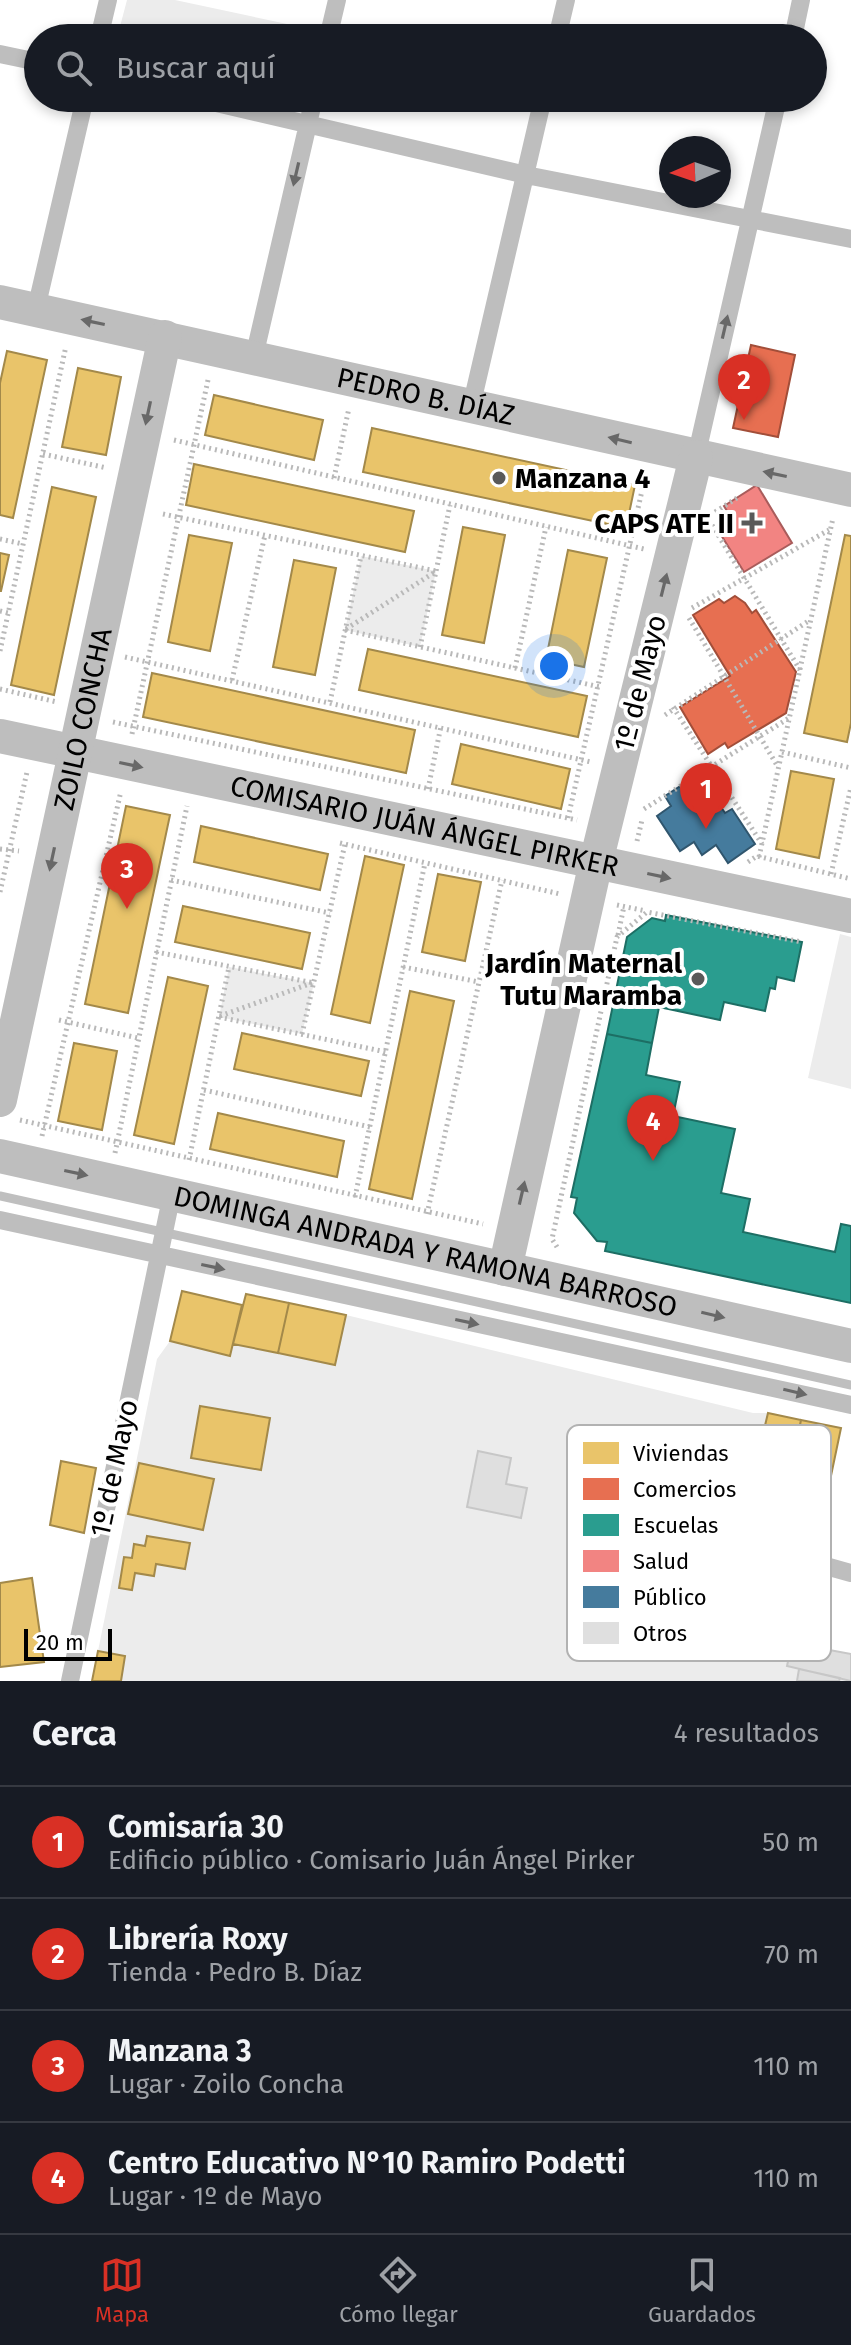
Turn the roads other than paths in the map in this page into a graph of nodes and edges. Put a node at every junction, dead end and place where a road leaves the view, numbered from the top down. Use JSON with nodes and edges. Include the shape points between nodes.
{"nodes":[{"id":1,"x":108,"y":0,"type":"edge"},
{"id":2,"x":337,"y":0,"type":"edge"},
{"id":3,"x":566,"y":0,"type":"edge"},
{"id":4,"x":801,"y":0,"type":"edge"},
{"id":5,"x":102,"y":24,"type":"edge"},
{"id":6,"x":331,"y":24,"type":"edge"},
{"id":7,"x":560,"y":24,"type":"edge"},
{"id":8,"x":796,"y":24,"type":"edge"},
{"id":9,"x":0,"y":54,"type":"edge"},
{"id":10,"x":24,"y":59,"type":"edge"},
{"id":11,"x":82,"y":112,"type":"edge"},
{"id":12,"x":256,"y":112,"type":"edge"},
{"id":13,"x":311,"y":112,"type":"edge"},
{"id":14,"x":540,"y":112,"type":"edge"},
{"id":15,"x":775,"y":112,"type":"edge"},
{"id":16,"x":308,"y":124,"type":"junction"},
{"id":17,"x":526,"y":175,"type":"junction"},
{"id":18,"x":750,"y":218,"type":"junction"},
{"id":19,"x":851,"y":239,"type":"edge"},
{"id":20,"x":0,"y":302,"type":"edge"},
{"id":21,"x":36,"y":309,"type":"junction"},
{"id":22,"x":165,"y":337,"type":"junction"},
{"id":23,"x":254,"y":357,"type":"junction"},
{"id":24,"x":471,"y":407,"type":"junction"},
{"id":25,"x":696,"y":457,"type":"junction"},
{"id":26,"x":845,"y":489,"type":"edge"},
{"id":27,"x":0,"y":736,"type":"edge"},
{"id":28,"x":75,"y":753,"type":"junction"},
{"id":29,"x":596,"y":862,"type":"junction"},
{"id":30,"x":837,"y":913,"type":"edge"},
{"id":31,"x":7,"y":1109,"type":"edge"},
{"id":32,"x":0,"y":1156,"type":"edge"},
{"id":33,"x":176,"y":1195,"type":"junction"},
{"id":34,"x":0,"y":1220,"type":"edge"},
{"id":35,"x":158,"y":1255,"type":"junction"},
{"id":36,"x":505,"y":1269,"type":"junction"},
{"id":37,"x":851,"y":1346,"type":"edge"},
{"id":38,"x":851,"y":1405,"type":"edge"},
{"id":39,"x":831,"y":1567,"type":"edge"},
{"id":40,"x":851,"y":1573,"type":"edge"},
{"id":41,"x":70,"y":1681,"type":"edge"}],
"edges":[{"from":1,"to":5,"type":"lane"},
{"from":2,"to":6,"type":"lane"},
{"from":3,"to":7,"type":"lane"},
{"from":4,"to":8,"type":"lane"},
{"from":9,"to":10,"type":"lane"},
{"from":11,"to":21,"type":"lane"},
{"from":12,"to":16,"type":"lane"},
{"from":13,"to":16,"type":"lane"},
{"from":14,"to":17,"type":"lane"},
{"from":15,"to":18,"type":"lane","name":"1º de Mayo"},
{"from":16,"to":17,"type":"lane"},
{"from":16,"to":23,"type":"lane","one_way":true},
{"from":17,"to":18,"type":"lane"},
{"from":17,"to":24,"type":"lane"},
{"from":18,"to":19,"type":"lane"},
{"from":25,"to":18,"type":"lane","name":"1º de Mayo","one_way":true},
{"from":20,"to":21,"type":"street","name":"PEDRO B. DÍAZ"},
{"from":22,"to":21,"type":"street","name":"PEDRO B. DÍAZ","one_way":true},
{"from":22,"to":23,"type":"street","name":"PEDRO B. DÍAZ"},
{"from":22,"to":28,"type":"street","name":"ZOILO CONCHA","one_way":true},
{"from":23,"to":24,"type":"street","name":"PEDRO B. DÍAZ"},
{"from":25,"to":24,"type":"street","name":"PEDRO B. DÍAZ","one_way":true},
{"from":26,"to":25,"type":"street","name":"PEDRO B. DÍAZ","one_way":true},
{"from":29,"to":25,"type":"street","name":"1º de Mayo","one_way":true},
{"from":27,"to":28,"type":"street","name":"COMISARIO JUÁN ÁNGEL PIRKER"},
{"from":28,"to":29,"type":"street","name":"COMISARIO JUÁN ÁNGEL PIRKER","one_way":true},
{"from":28,"to":31,"type":"street","name":"ZOILO CONCHA","one_way":true},
{"from":29,"to":30,"type":"street","name":"COMISARIO JUÁN ÁNGEL PIRKER","one_way":true},
{"from":36,"to":29,"type":"street","name":"1º de Mayo","one_way":true},
{"from":32,"to":33,"type":"street","name":"DOMINGA ANDRADA Y RAMONA BARROSO","one_way":true},
{"from":33,"to":35,"type":"lane","name":"1º de Mayo"},
{"from":33,"to":36,"type":"street","name":"DOMINGA ANDRADA Y RAMONA BARROSO"},
{"from":34,"to":35,"type":"lane"},
{"from":35,"to":38,"type":"lane","one_way":true},
{"from":35,"to":41,"type":"lane","name":"1º de Mayo"},
{"from":36,"to":37,"type":"street","name":"DOMINGA ANDRADA Y RAMONA BARROSO","one_way":true},
{"from":39,"to":40,"type":"lane"}]}
